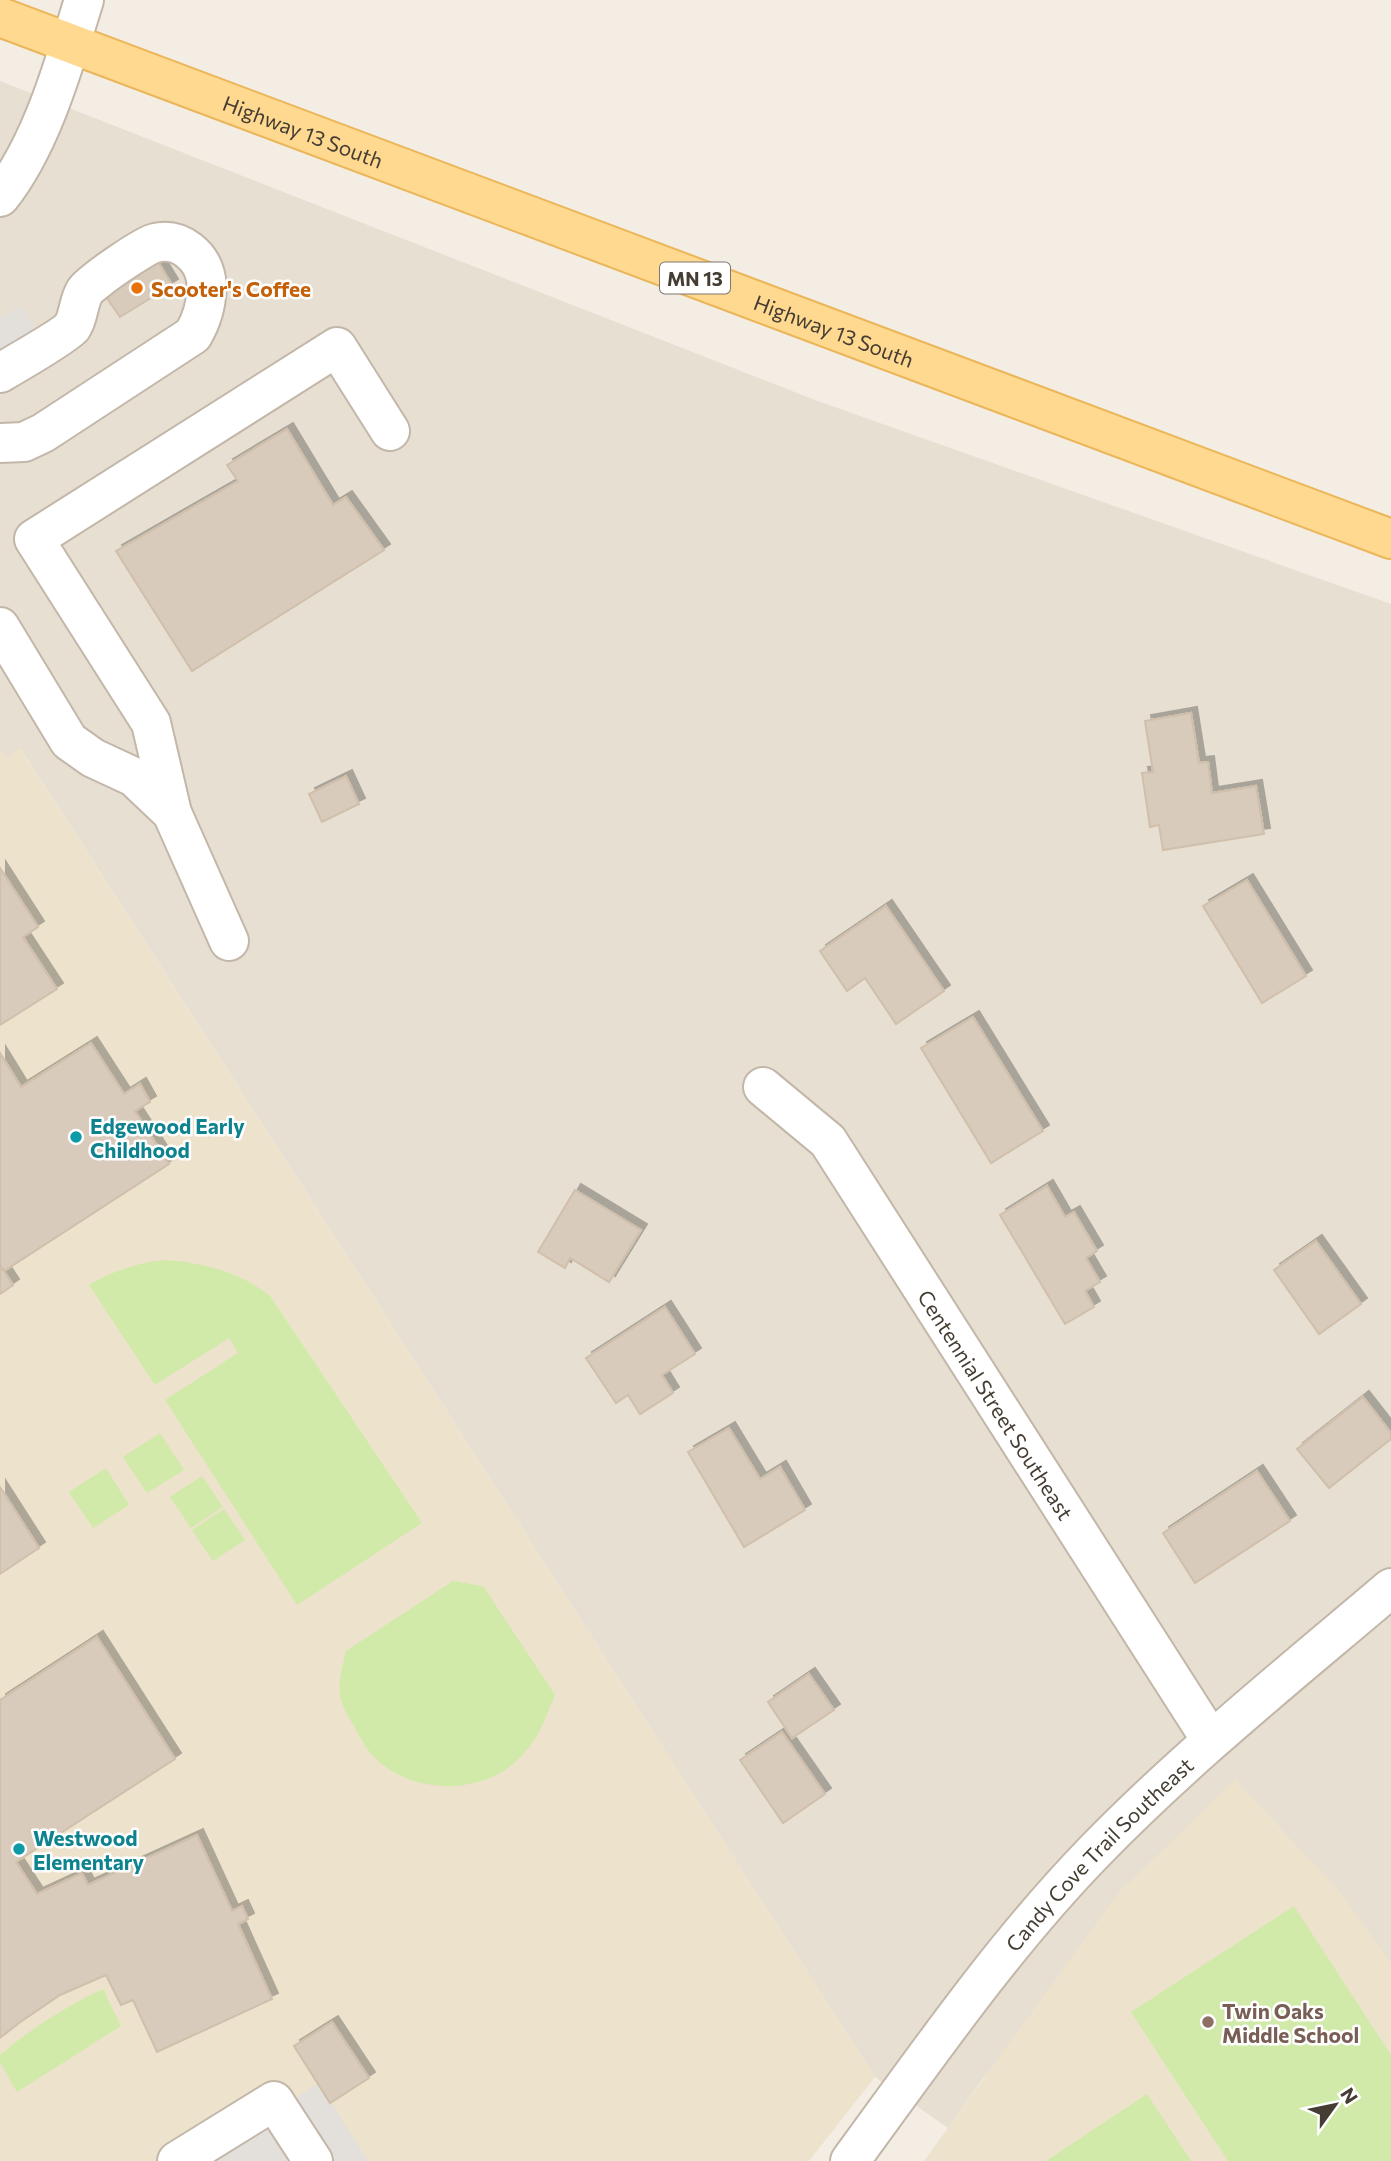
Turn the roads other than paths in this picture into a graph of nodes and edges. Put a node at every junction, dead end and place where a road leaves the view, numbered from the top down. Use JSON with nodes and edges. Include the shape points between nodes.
{"nodes":[{"id":1,"x":63,"y":0,"type":"edge"},
{"id":2,"x":84,"y":0,"type":"edge"},
{"id":3,"x":0,"y":17,"type":"edge"},
{"id":4,"x":70,"y":44,"type":"junction"},
{"id":5,"x":0,"y":197,"type":"edge"},
{"id":6,"x":0,"y":373,"type":"edge"},
{"id":7,"x":390,"y":431,"type":"dead end"},
{"id":8,"x":0,"y":443,"type":"edge"},
{"id":9,"x":1391,"y":539,"type":"edge"},
{"id":10,"x":0,"y":627,"type":"edge"},
{"id":11,"x":172,"y":813,"type":"junction"},
{"id":12,"x":229,"y":941,"type":"dead end"},
{"id":13,"x":763,"y":1087,"type":"dead end"},
{"id":14,"x":1391,"y":1588,"type":"edge"},
{"id":15,"x":1211,"y":1740,"type":"junction"},
{"id":16,"x":177,"y":2161,"type":"edge"},
{"id":17,"x":313,"y":2161,"type":"edge"},
{"id":18,"x":850,"y":2161,"type":"edge"}],
"edges":[{"from":1,"to":4,"type":"street"},
{"from":2,"to":4,"type":"street"},
{"from":3,"to":4,"type":"main road","name":"Highway 13 South","number":"MN 13"},
{"from":4,"to":5,"type":"street","via":[[32,144]]},
{"from":4,"to":9,"type":"main road","name":"Highway 13 South","number":"MN 13"},
{"from":6,"to":8,"type":"street","via":[[72,327],[85,290],[155,243],[186,248],[198,258],[207,288],[201,321],[193,335],[43,433],[24,442]]},
{"from":7,"to":11,"type":"street","via":[[337,347],[34,539],[151,723]]},
{"from":10,"to":11,"type":"street","via":[[69,741],[134,777]]},
{"from":11,"to":12,"type":"street"},
{"from":13,"to":15,"type":"street","name":"Centennial Street Southeast","via":[[828,1141]]},
{"from":14,"to":15,"type":"street","name":"Candy Cove Trail Southeast"},
{"from":15,"to":18,"type":"street","name":"Candy Cove Trail Southeast","via":[[1093,1853],[982,1980]]},
{"from":16,"to":17,"type":"street","via":[[274,2101]]}]}
